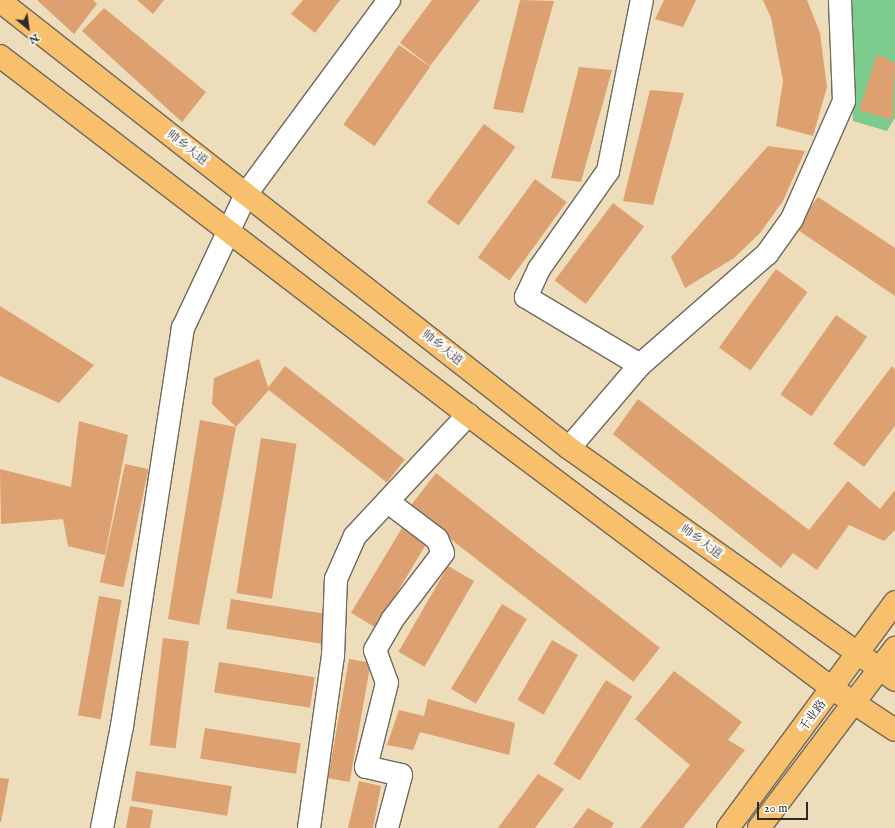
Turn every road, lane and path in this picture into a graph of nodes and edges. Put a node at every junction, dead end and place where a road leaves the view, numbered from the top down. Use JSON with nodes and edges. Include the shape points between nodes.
{"nodes":[{"id":1,"x":389,"y":0,"type":"edge"},
{"id":2,"x":642,"y":0,"type":"edge"},
{"id":3,"x":840,"y":0,"type":"edge"},
{"id":4,"x":0,"y":1,"type":"edge"},
{"id":5,"x":0,"y":56,"type":"edge"},
{"id":6,"x":246,"y":194,"type":"junction"},
{"id":7,"x":228,"y":231,"type":"junction"},
{"id":8,"x":640,"y":364,"type":"junction"},
{"id":9,"x":468,"y":415,"type":"junction"},
{"id":10,"x":569,"y":448,"type":"junction"},
{"id":11,"x":388,"y":502,"type":"junction"},
{"id":12,"x":895,"y":602,"type":"edge"},
{"id":13,"x":895,"y":648,"type":"edge"},
{"id":14,"x":857,"y":654,"type":"junction"},
{"id":15,"x":888,"y":674,"type":"edge"},
{"id":16,"x":833,"y":689,"type":"junction"},
{"id":17,"x":855,"y":704,"type":"junction"},
{"id":18,"x":895,"y":730,"type":"edge"},
{"id":19,"x":102,"y":828,"type":"edge"},
{"id":20,"x":309,"y":828,"type":"edge"},
{"id":21,"x":387,"y":828,"type":"edge"},
{"id":22,"x":728,"y":828,"type":"edge"},
{"id":23,"x":759,"y":828,"type":"edge"}],
"edges":[{"from":1,"to":6,"type":"street"},
{"from":2,"to":8,"type":"street","via":[[608,171],[539,269],[526,297]]},
{"from":3,"to":8,"type":"street","via":[[844,101],[792,219],[767,254]]},
{"from":4,"to":6,"type":"main road","name":"帅乡大道"},
{"from":5,"to":7,"type":"main road"},
{"from":6,"to":7,"type":"street"},
{"from":6,"to":10,"type":"main road","name":"帅乡大道"},
{"from":7,"to":9,"type":"main road"},
{"from":7,"to":19,"type":"street","via":[[183,328],[122,726]]},
{"from":8,"to":10,"type":"street"},
{"from":9,"to":11,"type":"street"},
{"from":9,"to":16,"type":"main road"},
{"from":10,"to":14,"type":"main road","name":"帅乡大道"},
{"from":11,"to":20,"type":"street","via":[[355,536],[336,579],[333,656]]},
{"from":11,"to":21,"type":"street","via":[[437,539],[442,553],[392,620],[375,650],[387,683],[366,767],[401,775]]},
{"from":12,"to":14,"type":"main road","name":"千业路"},
{"from":13,"to":15,"type":"main road"},
{"from":14,"to":15,"type":"main road","name":"帅乡大道"},
{"from":14,"to":16,"type":"main road","name":"千业路"},
{"from":15,"to":17,"type":"main road"},
{"from":16,"to":17,"type":"main road"},
{"from":16,"to":22,"type":"main road","name":"千业路"},
{"from":17,"to":18,"type":"main road"},
{"from":17,"to":23,"type":"main road"}]}
